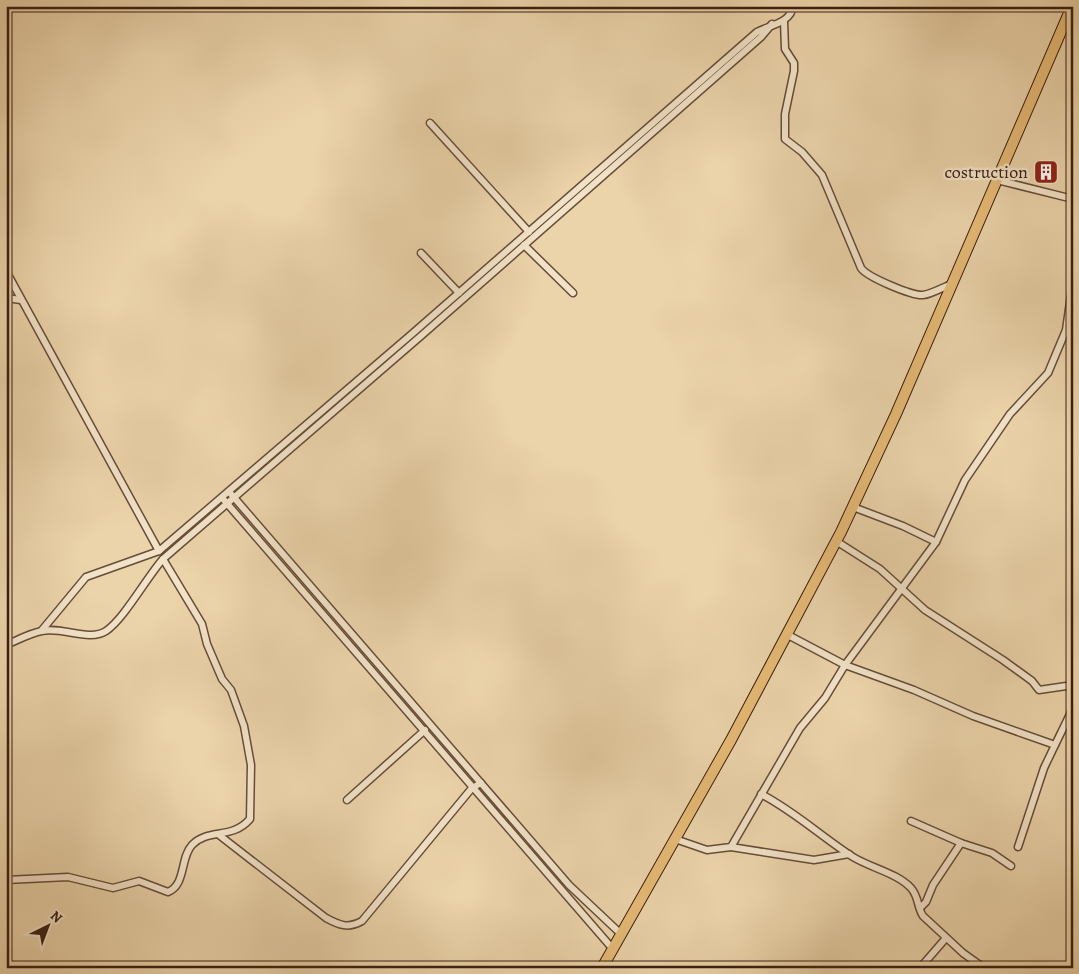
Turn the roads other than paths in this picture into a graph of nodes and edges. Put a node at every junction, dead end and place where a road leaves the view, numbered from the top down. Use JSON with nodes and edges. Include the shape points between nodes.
{"nodes":[{"id":1,"x":793,"y":6,"type":"edge"},
{"id":2,"x":1072,"y":6,"type":"edge"},
{"id":3,"x":784,"y":21,"type":"junction"},
{"id":4,"x":772,"y":24,"type":"junction"},
{"id":5,"x":430,"y":123,"type":"dead end"},
{"id":6,"x":997,"y":180,"type":"junction"},
{"id":7,"x":1073,"y":199,"type":"edge"},
{"id":8,"x":529,"y":232,"type":"junction"},
{"id":9,"x":524,"y":245,"type":"junction"},
{"id":10,"x":422,"y":253,"type":"dead end"},
{"id":11,"x":6,"y":271,"type":"edge"},
{"id":12,"x":1073,"y":281,"type":"edge"},
{"id":13,"x":952,"y":284,"type":"junction"},
{"id":14,"x":459,"y":293,"type":"junction"},
{"id":15,"x":573,"y":293,"type":"dead end"},
{"id":16,"x":6,"y":298,"type":"edge"},
{"id":17,"x":21,"y":300,"type":"junction"},
{"id":18,"x":228,"y":491,"type":"junction"},
{"id":19,"x":221,"y":497,"type":"junction"},
{"id":20,"x":233,"y":497,"type":"junction"},
{"id":21,"x":227,"y":503,"type":"junction"},
{"id":22,"x":853,"y":507,"type":"junction"},
{"id":23,"x":836,"y":542,"type":"junction"},
{"id":24,"x":936,"y":542,"type":"junction"},
{"id":25,"x":159,"y":551,"type":"junction"},
{"id":26,"x":163,"y":559,"type":"junction"},
{"id":27,"x":903,"y":588,"type":"junction"},
{"id":28,"x":42,"y":630,"type":"junction"},
{"id":29,"x":788,"y":636,"type":"junction"},
{"id":30,"x":8,"y":643,"type":"edge"},
{"id":31,"x":845,"y":665,"type":"junction"},
{"id":32,"x":1073,"y":685,"type":"edge"},
{"id":33,"x":1073,"y":708,"type":"edge"},
{"id":34,"x":425,"y":730,"type":"junction"},
{"id":35,"x":1055,"y":745,"type":"junction"},
{"id":36,"x":481,"y":783,"type":"junction"},
{"id":37,"x":472,"y":788,"type":"junction"},
{"id":38,"x":761,"y":794,"type":"junction"},
{"id":39,"x":347,"y":800,"type":"dead end"},
{"id":40,"x":911,"y":821,"type":"dead end"},
{"id":41,"x":219,"y":835,"type":"junction"},
{"id":42,"x":675,"y":839,"type":"junction"},
{"id":43,"x":961,"y":843,"type":"junction"},
{"id":44,"x":731,"y":847,"type":"junction"},
{"id":45,"x":1018,"y":848,"type":"dead end"},
{"id":46,"x":849,"y":854,"type":"junction"},
{"id":47,"x":1011,"y":866,"type":"dead end"},
{"id":48,"x":6,"y":880,"type":"edge"},
{"id":49,"x":920,"y":908,"type":"junction"},
{"id":50,"x":621,"y":934,"type":"junction"},
{"id":51,"x":946,"y":938,"type":"junction"},
{"id":52,"x":612,"y":948,"type":"junction"},
{"id":53,"x":602,"y":968,"type":"edge"},
{"id":54,"x":920,"y":968,"type":"edge"},
{"id":55,"x":984,"y":968,"type":"edge"}],
"edges":[{"from":1,"to":3,"type":"street","via":[[792,13]]},
{"from":2,"to":6,"type":"main road"},
{"from":3,"to":4,"type":"street"},
{"from":3,"to":13,"type":"street","via":[[785,49],[794,63],[785,114],[785,139],[802,152],[822,175],[861,268],[870,276],[916,295],[925,295]]},
{"from":4,"to":8,"type":"street","via":[[757,32]]},
{"from":4,"to":9,"type":"street"},
{"from":5,"to":8,"type":"street"},
{"from":6,"to":7,"type":"street"},
{"from":6,"to":13,"type":"main road"},
{"from":8,"to":14,"type":"street"},
{"from":9,"to":15,"type":"street"},
{"from":9,"to":20,"type":"street"},
{"from":10,"to":14,"type":"street"},
{"from":11,"to":17,"type":"street"},
{"from":12,"to":24,"type":"street","via":[[1066,330],[1048,374],[1010,414],[965,480]]},
{"from":13,"to":22,"type":"main road"},
{"from":14,"to":18,"type":"street"},
{"from":16,"to":17,"type":"street"},
{"from":17,"to":25,"type":"street"},
{"from":18,"to":19,"type":"street"},
{"from":18,"to":20,"type":"street"},
{"from":19,"to":21,"type":"street"},
{"from":19,"to":25,"type":"street"},
{"from":20,"to":21,"type":"street"},
{"from":20,"to":36,"type":"street"},
{"from":21,"to":26,"type":"street"},
{"from":21,"to":34,"type":"street"},
{"from":22,"to":23,"type":"main road"},
{"from":22,"to":24,"type":"street"},
{"from":23,"to":27,"type":"street","via":[[880,569]]},
{"from":23,"to":29,"type":"main road"},
{"from":24,"to":27,"type":"street"},
{"from":25,"to":28,"type":"street","via":[[86,578]]},
{"from":26,"to":28,"type":"street","via":[[122,614],[105,631],[99,634]]},
{"from":26,"to":41,"type":"street","via":[[202,624],[220,676],[231,690],[250,748],[251,816],[237,829]]},
{"from":27,"to":31,"type":"street"},
{"from":27,"to":32,"type":"street","via":[[925,610],[1030,679],[1039,690]]},
{"from":28,"to":30,"type":"street"},
{"from":29,"to":31,"type":"street"},
{"from":29,"to":42,"type":"main road"},
{"from":31,"to":35,"type":"street"},
{"from":31,"to":38,"type":"street","via":[[825,698],[800,728]]},
{"from":33,"to":35,"type":"street"},
{"from":34,"to":37,"type":"street"},
{"from":34,"to":39,"type":"street"},
{"from":35,"to":45,"type":"street","via":[[1044,768]]},
{"from":36,"to":37,"type":"street"},
{"from":36,"to":50,"type":"street","via":[[569,885]]},
{"from":37,"to":41,"type":"street","via":[[362,921],[353,927],[340,926],[326,918]]},
{"from":37,"to":52,"type":"street"},
{"from":38,"to":44,"type":"street"},
{"from":38,"to":46,"type":"street"},
{"from":40,"to":43,"type":"street"},
{"from":41,"to":48,"type":"street","via":[[205,836],[192,844],[179,880],[168,892],[139,882],[113,888],[68,877]]},
{"from":42,"to":44,"type":"street","via":[[707,850]]},
{"from":42,"to":50,"type":"main road"},
{"from":43,"to":47,"type":"street","via":[[992,853]]},
{"from":43,"to":49,"type":"street"},
{"from":44,"to":46,"type":"street","via":[[814,860]]},
{"from":46,"to":49,"type":"street","via":[[904,883],[917,896]]},
{"from":49,"to":51,"type":"street","via":[[923,916]]},
{"from":50,"to":52,"type":"main road"},
{"from":51,"to":54,"type":"street"},
{"from":51,"to":55,"type":"street"},
{"from":52,"to":53,"type":"main road"}]}
